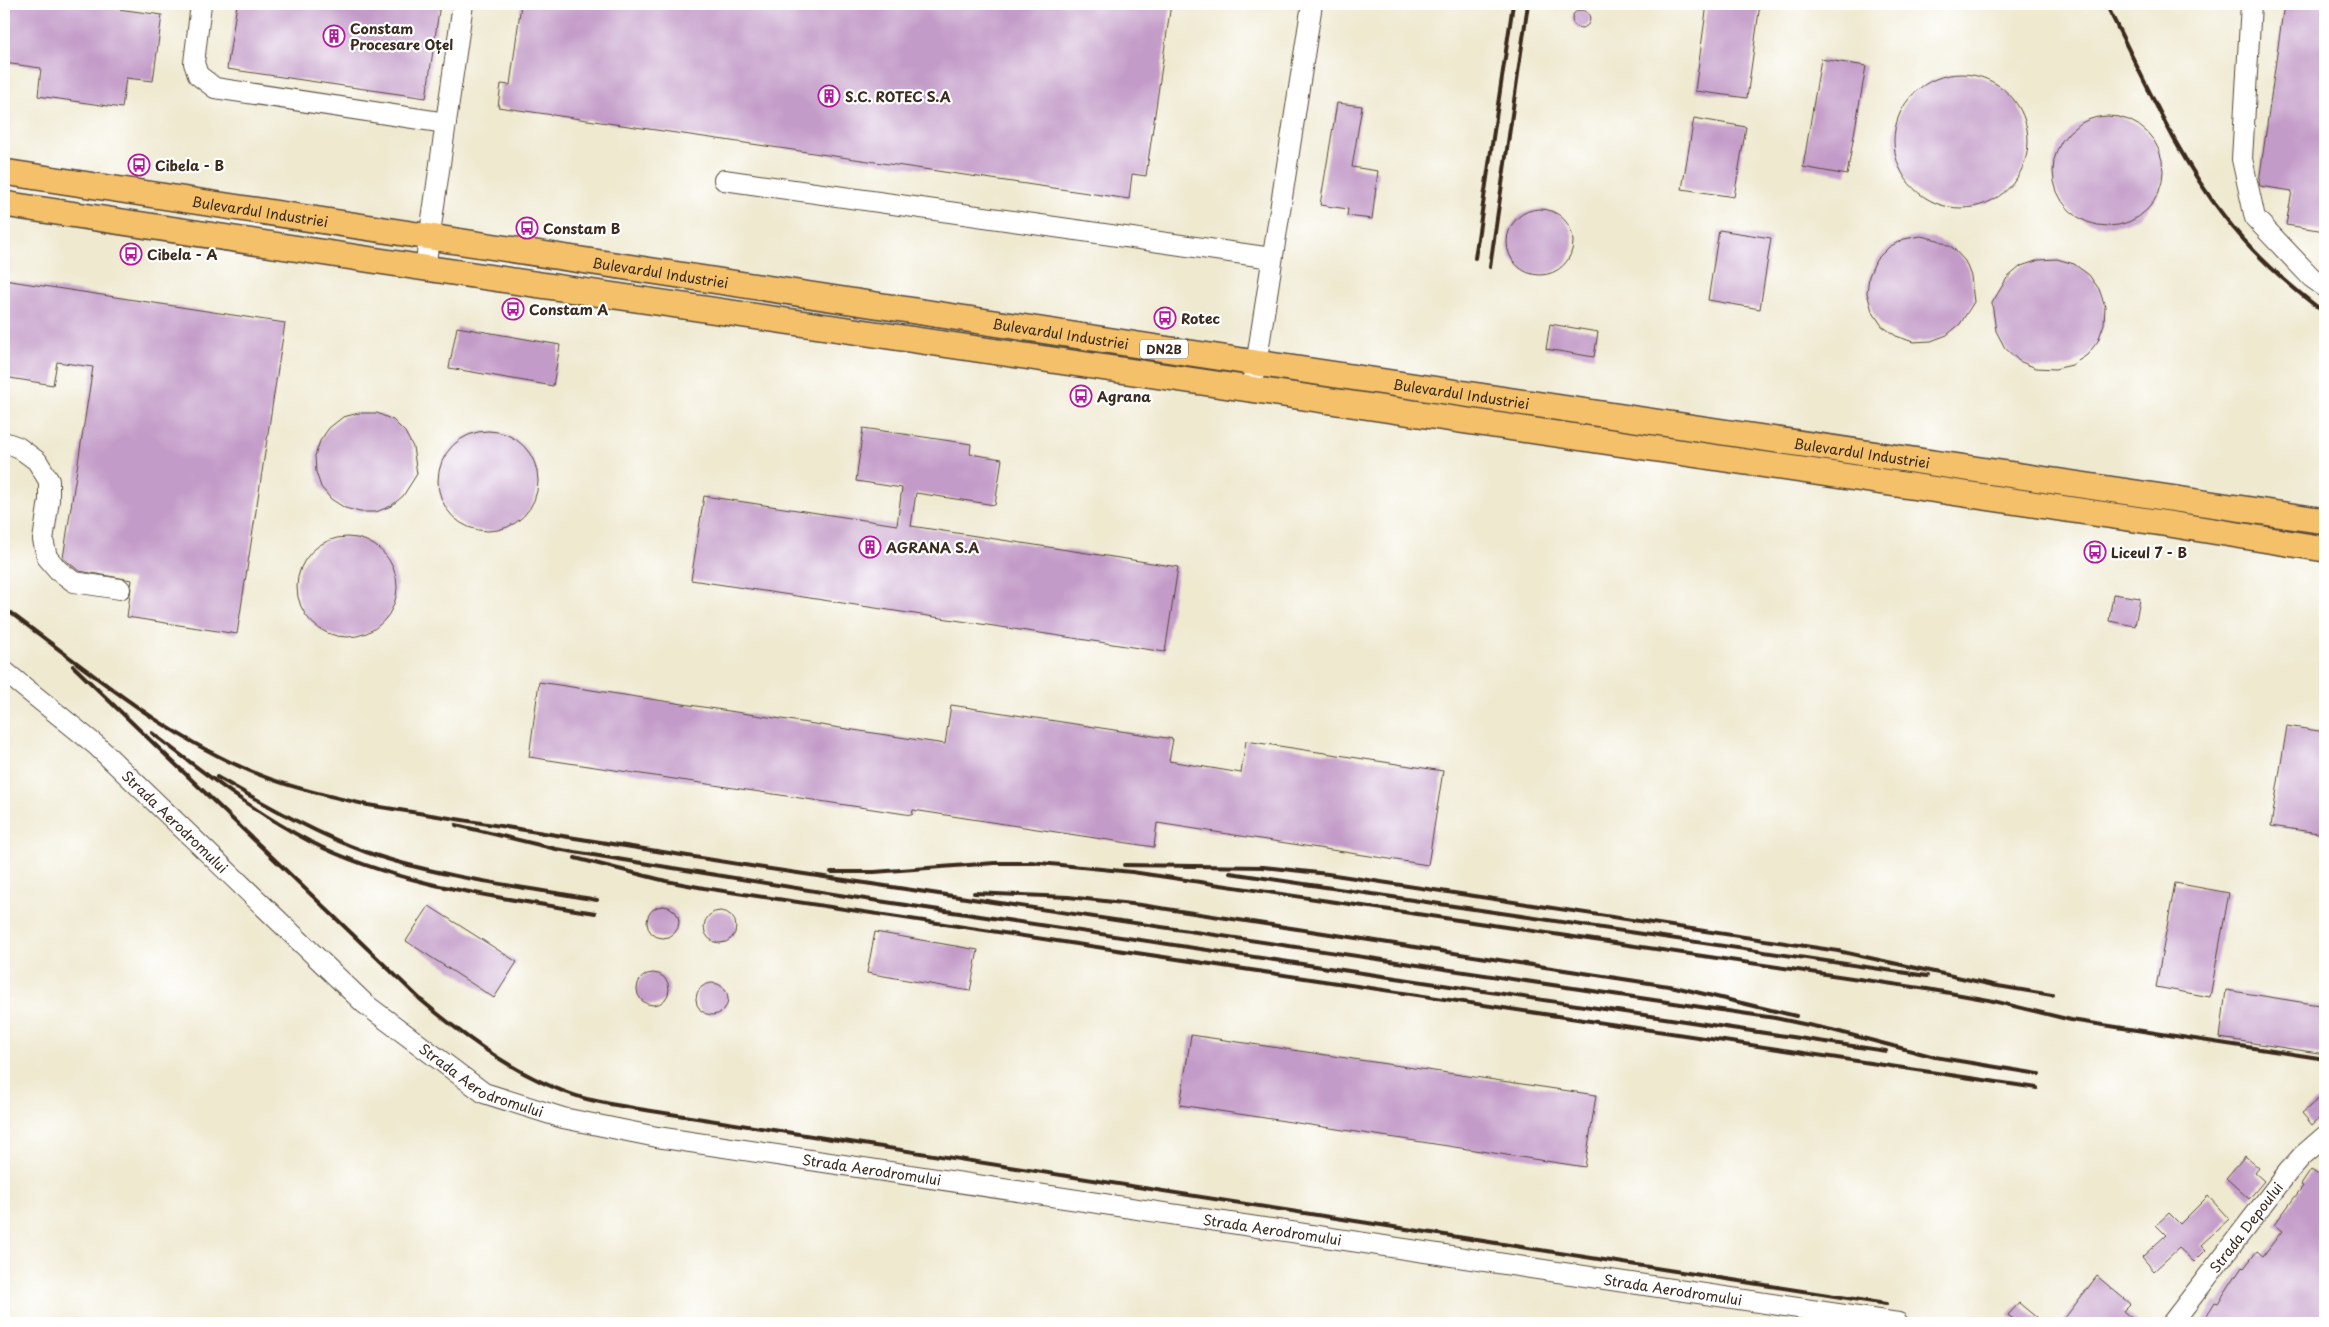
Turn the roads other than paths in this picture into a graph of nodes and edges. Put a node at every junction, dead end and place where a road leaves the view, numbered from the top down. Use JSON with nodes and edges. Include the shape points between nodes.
{"nodes":[{"id":1,"x":201,"y":4,"type":"edge"},
{"id":2,"x":463,"y":4,"type":"edge"},
{"id":3,"x":1312,"y":4,"type":"edge"},
{"id":4,"x":2251,"y":4,"type":"edge"},
{"id":5,"x":446,"y":123,"type":"junction"},
{"id":6,"x":4,"y":172,"type":"edge"},
{"id":7,"x":724,"y":180,"type":"dead end"},
{"id":8,"x":4,"y":204,"type":"edge"},
{"id":9,"x":430,"y":239,"type":"junction"},
{"id":10,"x":1272,"y":258,"type":"junction"},
{"id":11,"x":425,"y":268,"type":"junction"},
{"id":12,"x":2325,"y":287,"type":"edge"},
{"id":13,"x":1256,"y":363,"type":"junction"},
{"id":14,"x":1252,"y":389,"type":"junction"},
{"id":15,"x":4,"y":442,"type":"edge"},
{"id":16,"x":2325,"y":521,"type":"edge"},
{"id":17,"x":2325,"y":549,"type":"edge"},
{"id":18,"x":120,"y":589,"type":"dead end"},
{"id":19,"x":4,"y":671,"type":"edge"},
{"id":20,"x":2324,"y":1138,"type":"edge"},
{"id":21,"x":1898,"y":1323,"type":"edge"},
{"id":22,"x":2172,"y":1323,"type":"edge"}],
"edges":[{"from":1,"to":5,"type":"street","via":[[194,63],[198,75],[215,88]]},
{"from":2,"to":5,"type":"street"},
{"from":3,"to":10,"type":"street"},
{"from":4,"to":12,"type":"street","via":[[2242,159],[2256,218],[2311,277]]},
{"from":5,"to":9,"type":"street"},
{"from":6,"to":9,"type":"main road","name":"Bulevardul Industriei","number":"DN2B"},
{"from":7,"to":10,"type":"street"},
{"from":8,"to":11,"type":"main road","name":"Bulevardul Industriei","number":"DN2B"},
{"from":9,"to":11,"type":"street"},
{"from":9,"to":13,"type":"main road","name":"Bulevardul Industriei","number":"DN2B"},
{"from":10,"to":13,"type":"street"},
{"from":11,"to":14,"type":"main road","name":"Bulevardul Industriei","number":"DN2B"},
{"from":13,"to":14,"type":"street"},
{"from":13,"to":16,"type":"main road","name":"Bulevardul Industriei","number":"DN2B"},
{"from":14,"to":17,"type":"main road","name":"Bulevardul Industriei","number":"DN2B"},
{"from":15,"to":18,"type":"street","via":[[37,461],[49,481],[43,540],[47,557],[74,582]]},
{"from":19,"to":21,"type":"street","name":"Strada Aerodromului","via":[[97,746],[365,1004],[484,1093],[563,1118],[657,1138]]},
{"from":20,"to":22,"type":"street","name":"Strada Depoului","via":[[2288,1172]]}]}
